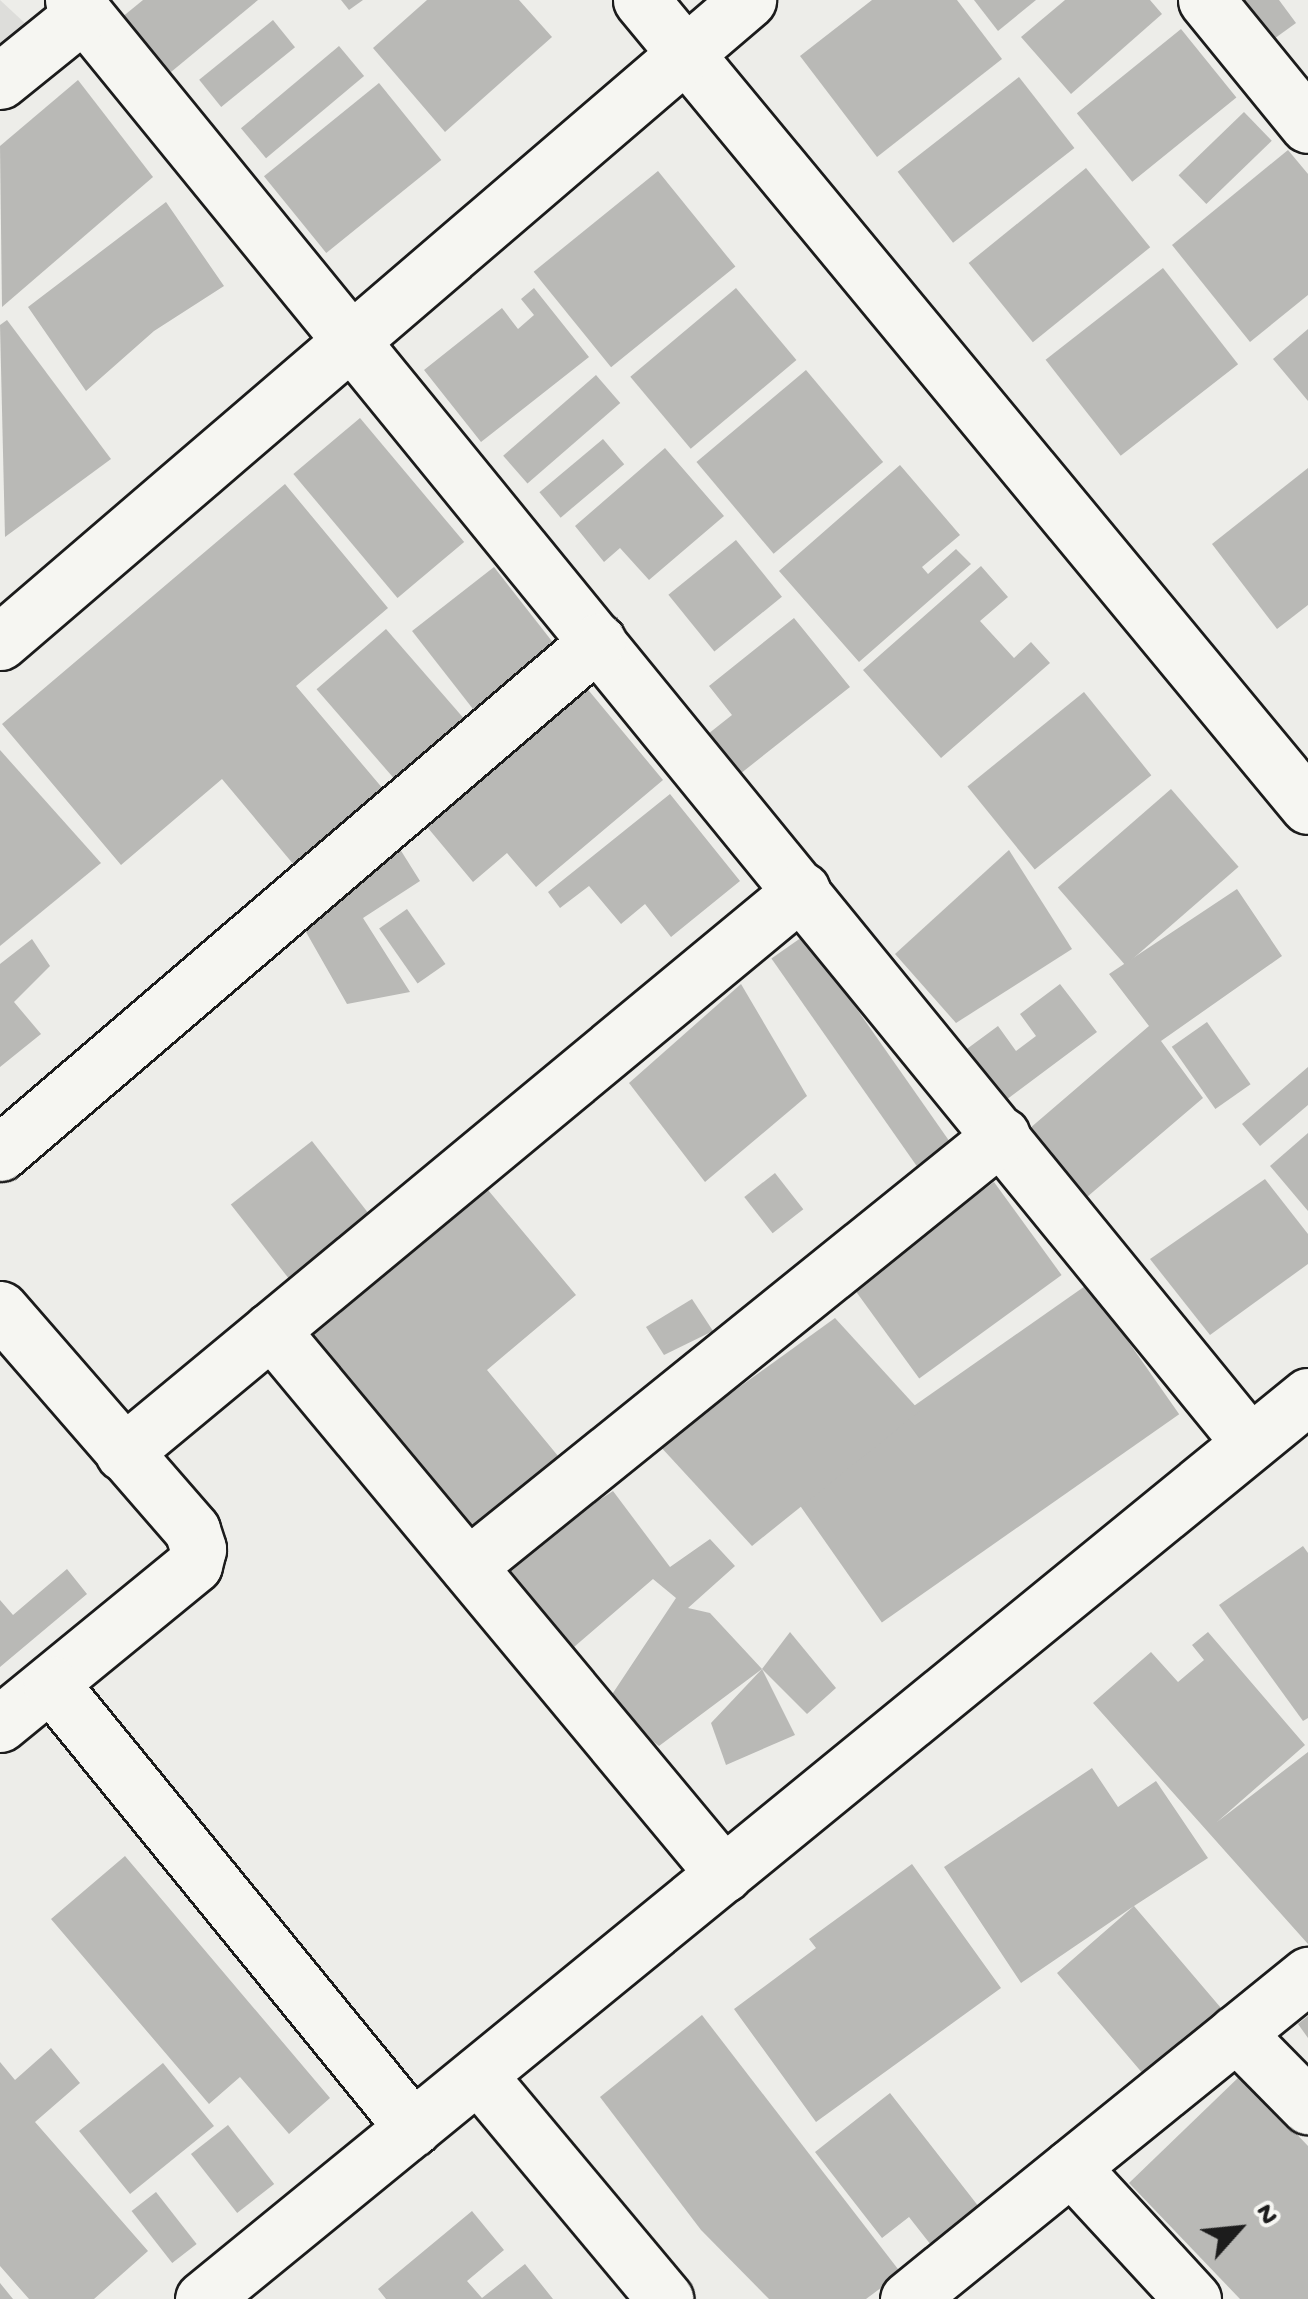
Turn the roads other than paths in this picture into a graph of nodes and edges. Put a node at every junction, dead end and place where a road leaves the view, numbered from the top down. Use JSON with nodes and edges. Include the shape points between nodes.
{"nodes":[{"id":1,"x":641,"y":0,"type":"edge"},
{"id":2,"x":748,"y":0,"type":"edge"},
{"id":3,"x":1206,"y":0,"type":"edge"},
{"id":4,"x":78,"y":7,"type":"edge"},
{"id":5,"x":684,"y":53,"type":"junction"},
{"id":6,"x":0,"y":81,"type":"edge"},
{"id":7,"x":1301,"y":103,"type":"edge"},
{"id":8,"x":352,"y":339,"type":"junction"},
{"id":9,"x":598,"y":641,"type":"junction"},
{"id":10,"x":0,"y":642,"type":"edge"},
{"id":11,"x":1308,"y":806,"type":"edge"},
{"id":12,"x":802,"y":890,"type":"junction"},
{"id":13,"x":1002,"y":1135,"type":"junction"},
{"id":14,"x":0,"y":1153,"type":"edge"},
{"id":15,"x":0,"y":1309,"type":"edge"},
{"id":16,"x":271,"y":1330,"type":"junction"},
{"id":17,"x":1308,"y":1396,"type":"edge"},
{"id":18,"x":1250,"y":1443,"type":"junction"},
{"id":19,"x":123,"y":1453,"type":"junction"},
{"id":20,"x":468,"y":1566,"type":"junction"},
{"id":21,"x":51,"y":1684,"type":"junction"},
{"id":22,"x":0,"y":1724,"type":"edge"},
{"id":23,"x":724,"y":1874,"type":"junction"},
{"id":24,"x":1308,"y":1975,"type":"edge"},
{"id":25,"x":1236,"y":2033,"type":"junction"},
{"id":26,"x":478,"y":2075,"type":"junction"},
{"id":27,"x":1308,"y":2106,"type":"edge"},
{"id":28,"x":413,"y":2128,"type":"junction"},
{"id":29,"x":1071,"y":2166,"type":"junction"},
{"id":30,"x":203,"y":2299,"type":"edge"},
{"id":31,"x":665,"y":2299,"type":"edge"},
{"id":32,"x":908,"y":2299,"type":"edge"},
{"id":33,"x":1192,"y":2299,"type":"edge"}],
"edges":[{"from":1,"to":5,"type":"street"},
{"from":2,"to":5,"type":"street"},
{"from":3,"to":7,"type":"street"},
{"from":4,"to":6,"type":"street"},
{"from":4,"to":8,"type":"street"},
{"from":5,"to":8,"type":"street"},
{"from":5,"to":11,"type":"street"},
{"from":8,"to":9,"type":"street"},
{"from":8,"to":10,"type":"street"},
{"from":9,"to":12,"type":"street"},
{"from":9,"to":14,"type":"street"},
{"from":12,"to":13,"type":"street"},
{"from":12,"to":16,"type":"street"},
{"from":13,"to":18,"type":"street"},
{"from":13,"to":20,"type":"street"},
{"from":15,"to":19,"type":"street"},
{"from":16,"to":19,"type":"street"},
{"from":16,"to":20,"type":"street"},
{"from":17,"to":18,"type":"street"},
{"from":18,"to":23,"type":"street"},
{"from":19,"to":21,"type":"street","via":[[192,1530],[194,1566]]},
{"from":20,"to":23,"type":"street"},
{"from":21,"to":22,"type":"street"},
{"from":21,"to":28,"type":"street"},
{"from":23,"to":26,"type":"street"},
{"from":24,"to":25,"type":"street"},
{"from":25,"to":27,"type":"street"},
{"from":25,"to":29,"type":"street"},
{"from":26,"to":28,"type":"street"},
{"from":26,"to":31,"type":"street"},
{"from":28,"to":30,"type":"street"},
{"from":29,"to":32,"type":"street"},
{"from":29,"to":33,"type":"street"}]}
